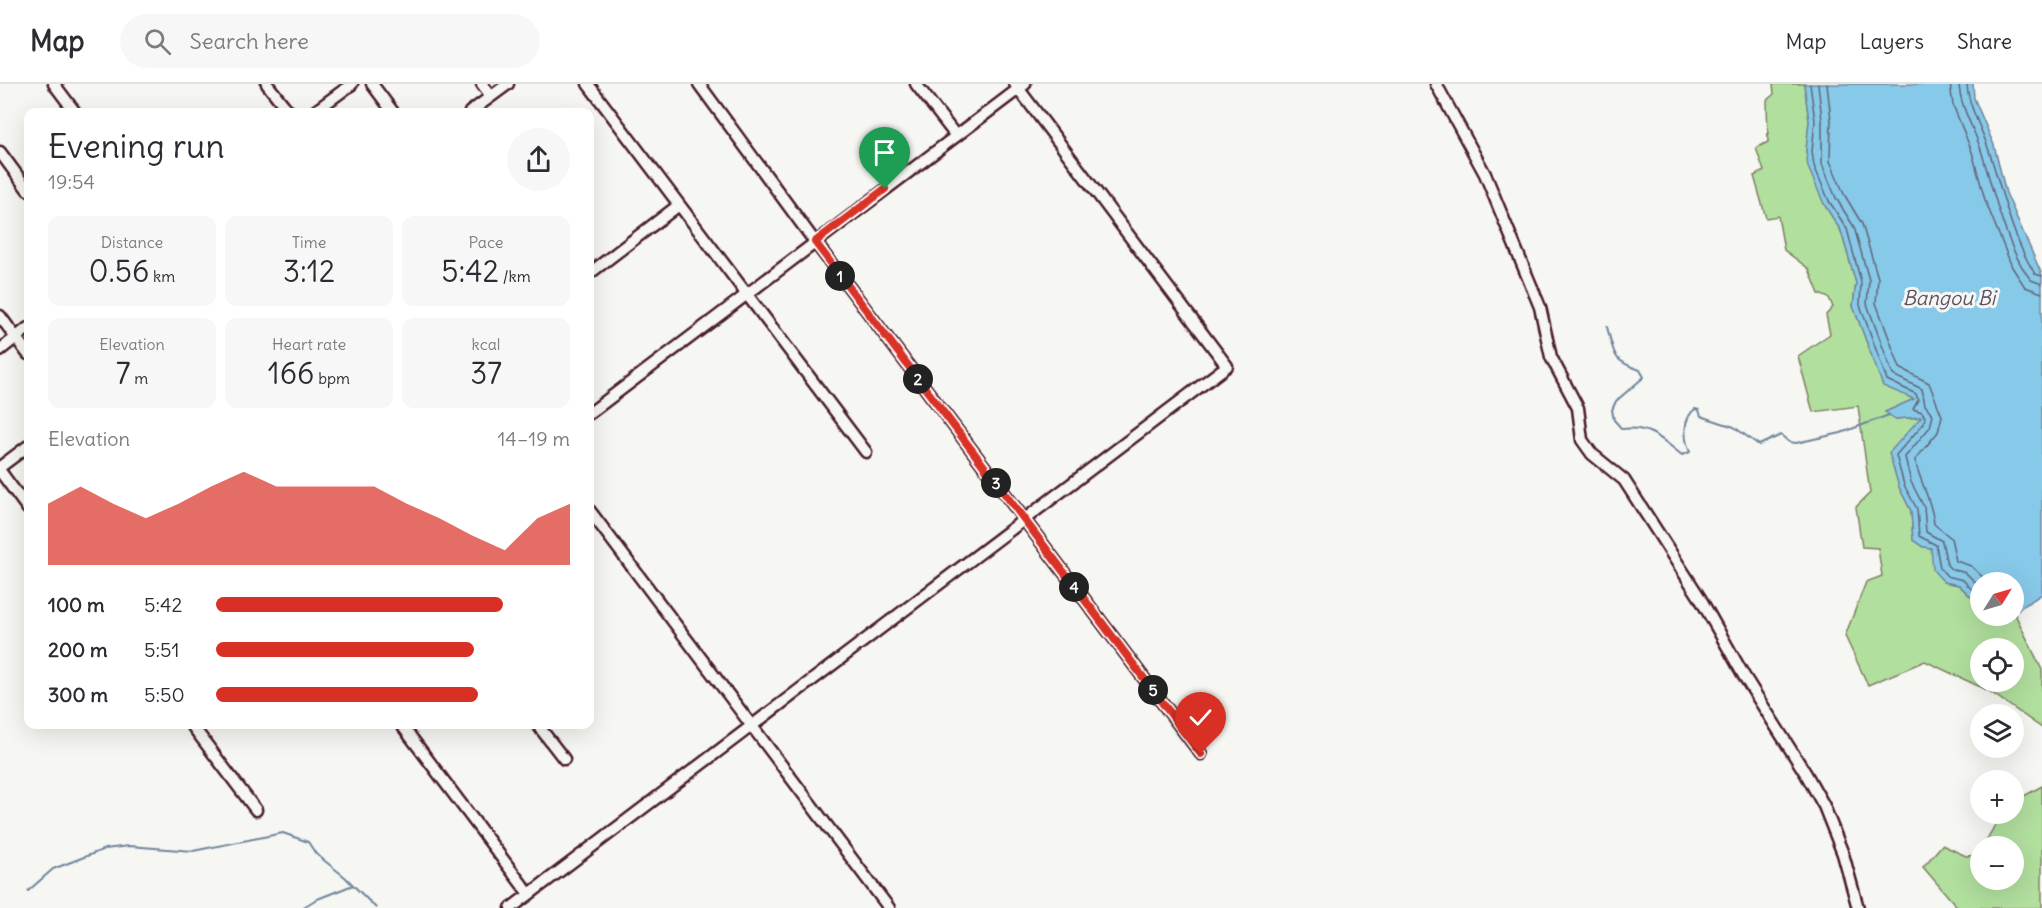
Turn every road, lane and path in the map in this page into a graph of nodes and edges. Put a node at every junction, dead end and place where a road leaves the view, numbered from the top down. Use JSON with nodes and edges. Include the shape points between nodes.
{"nodes":[{"id":1,"x":54,"y":84,"type":"edge"},
{"id":2,"x":267,"y":84,"type":"edge"},
{"id":3,"x":352,"y":84,"type":"edge"},
{"id":4,"x":372,"y":84,"type":"edge"},
{"id":5,"x":482,"y":84,"type":"edge"},
{"id":6,"x":508,"y":84,"type":"edge"},
{"id":7,"x":588,"y":84,"type":"edge"},
{"id":8,"x":699,"y":84,"type":"edge"},
{"id":9,"x":916,"y":84,"type":"edge"},
{"id":10,"x":1436,"y":84,"type":"edge"},
{"id":11,"x":1019,"y":86,"type":"edge"},
{"id":12,"x":491,"y":96,"type":"junction"},
{"id":13,"x":72,"y":108,"type":"edge"},
{"id":14,"x":286,"y":108,"type":"edge"},
{"id":15,"x":319,"y":108,"type":"edge"},
{"id":16,"x":390,"y":108,"type":"edge"},
{"id":17,"x":475,"y":108,"type":"edge"},
{"id":18,"x":956,"y":136,"type":"junction"},
{"id":19,"x":0,"y":152,"type":"edge"},
{"id":20,"x":24,"y":185,"type":"edge"},
{"id":21,"x":679,"y":205,"type":"junction"},
{"id":22,"x":815,"y":242,"type":"junction"},
{"id":23,"x":594,"y":270,"type":"edge"},
{"id":24,"x":747,"y":294,"type":"junction"},
{"id":25,"x":0,"y":316,"type":"edge"},
{"id":26,"x":24,"y":331,"type":"edge"},
{"id":27,"x":16,"y":338,"type":"junction"},
{"id":28,"x":24,"y":349,"type":"edge"},
{"id":29,"x":0,"y":350,"type":"edge"},
{"id":30,"x":594,"y":409,"type":"edge"},
{"id":31,"x":24,"y":449,"type":"edge"},
{"id":32,"x":866,"y":452,"type":"dead end"},
{"id":33,"x":0,"y":469,"type":"edge"},
{"id":34,"x":24,"y":503,"type":"edge"},
{"id":35,"x":594,"y":516,"type":"edge"},
{"id":36,"x":1024,"y":520,"type":"junction"},
{"id":37,"x":752,"y":726,"type":"junction"},
{"id":38,"x":195,"y":729,"type":"edge"},
{"id":39,"x":405,"y":729,"type":"edge"},
{"id":40,"x":541,"y":729,"type":"edge"},
{"id":41,"x":1201,"y":754,"type":"dead end"},
{"id":42,"x":564,"y":759,"type":"dead end"},
{"id":43,"x":256,"y":810,"type":"dead end"},
{"id":44,"x":529,"y":894,"type":"junction"},
{"id":45,"x":510,"y":908,"type":"edge"},
{"id":46,"x":889,"y":908,"type":"edge"},
{"id":47,"x":1858,"y":908,"type":"edge"}],
"edges":[{"from":1,"to":13,"type":"street"},
{"from":2,"to":14,"type":"street"},
{"from":3,"to":15,"type":"street"},
{"from":4,"to":16,"type":"street"},
{"from":5,"to":12,"type":"street"},
{"from":6,"to":12,"type":"street"},
{"from":7,"to":21,"type":"street"},
{"from":8,"to":22,"type":"street"},
{"from":9,"to":18,"type":"street"},
{"from":10,"to":47,"type":"street","via":[[1485,174],[1540,307],[1551,357],[1578,408],[1582,440],[1592,454],[1624,480],[1700,597],[1806,774],[1843,854]]},
{"from":11,"to":18,"type":"street"},
{"from":11,"to":36,"type":"street","via":[[1227,366]]},
{"from":12,"to":17,"type":"street"},
{"from":18,"to":22,"type":"street"},
{"from":19,"to":20,"type":"street"},
{"from":21,"to":23,"type":"street"},
{"from":21,"to":24,"type":"street"},
{"from":22,"to":24,"type":"street"},
{"from":22,"to":36,"type":"street"},
{"from":24,"to":30,"type":"street"},
{"from":24,"to":32,"type":"street"},
{"from":25,"to":27,"type":"street"},
{"from":26,"to":27,"type":"street"},
{"from":27,"to":28,"type":"street"},
{"from":27,"to":29,"type":"street"},
{"from":31,"to":33,"type":"street"},
{"from":33,"to":34,"type":"street"},
{"from":35,"to":37,"type":"street"},
{"from":36,"to":37,"type":"street"},
{"from":36,"to":41,"type":"street"},
{"from":37,"to":44,"type":"street"},
{"from":37,"to":46,"type":"street"},
{"from":38,"to":43,"type":"street"},
{"from":39,"to":44,"type":"street"},
{"from":40,"to":42,"type":"street"},
{"from":44,"to":45,"type":"street"}]}
